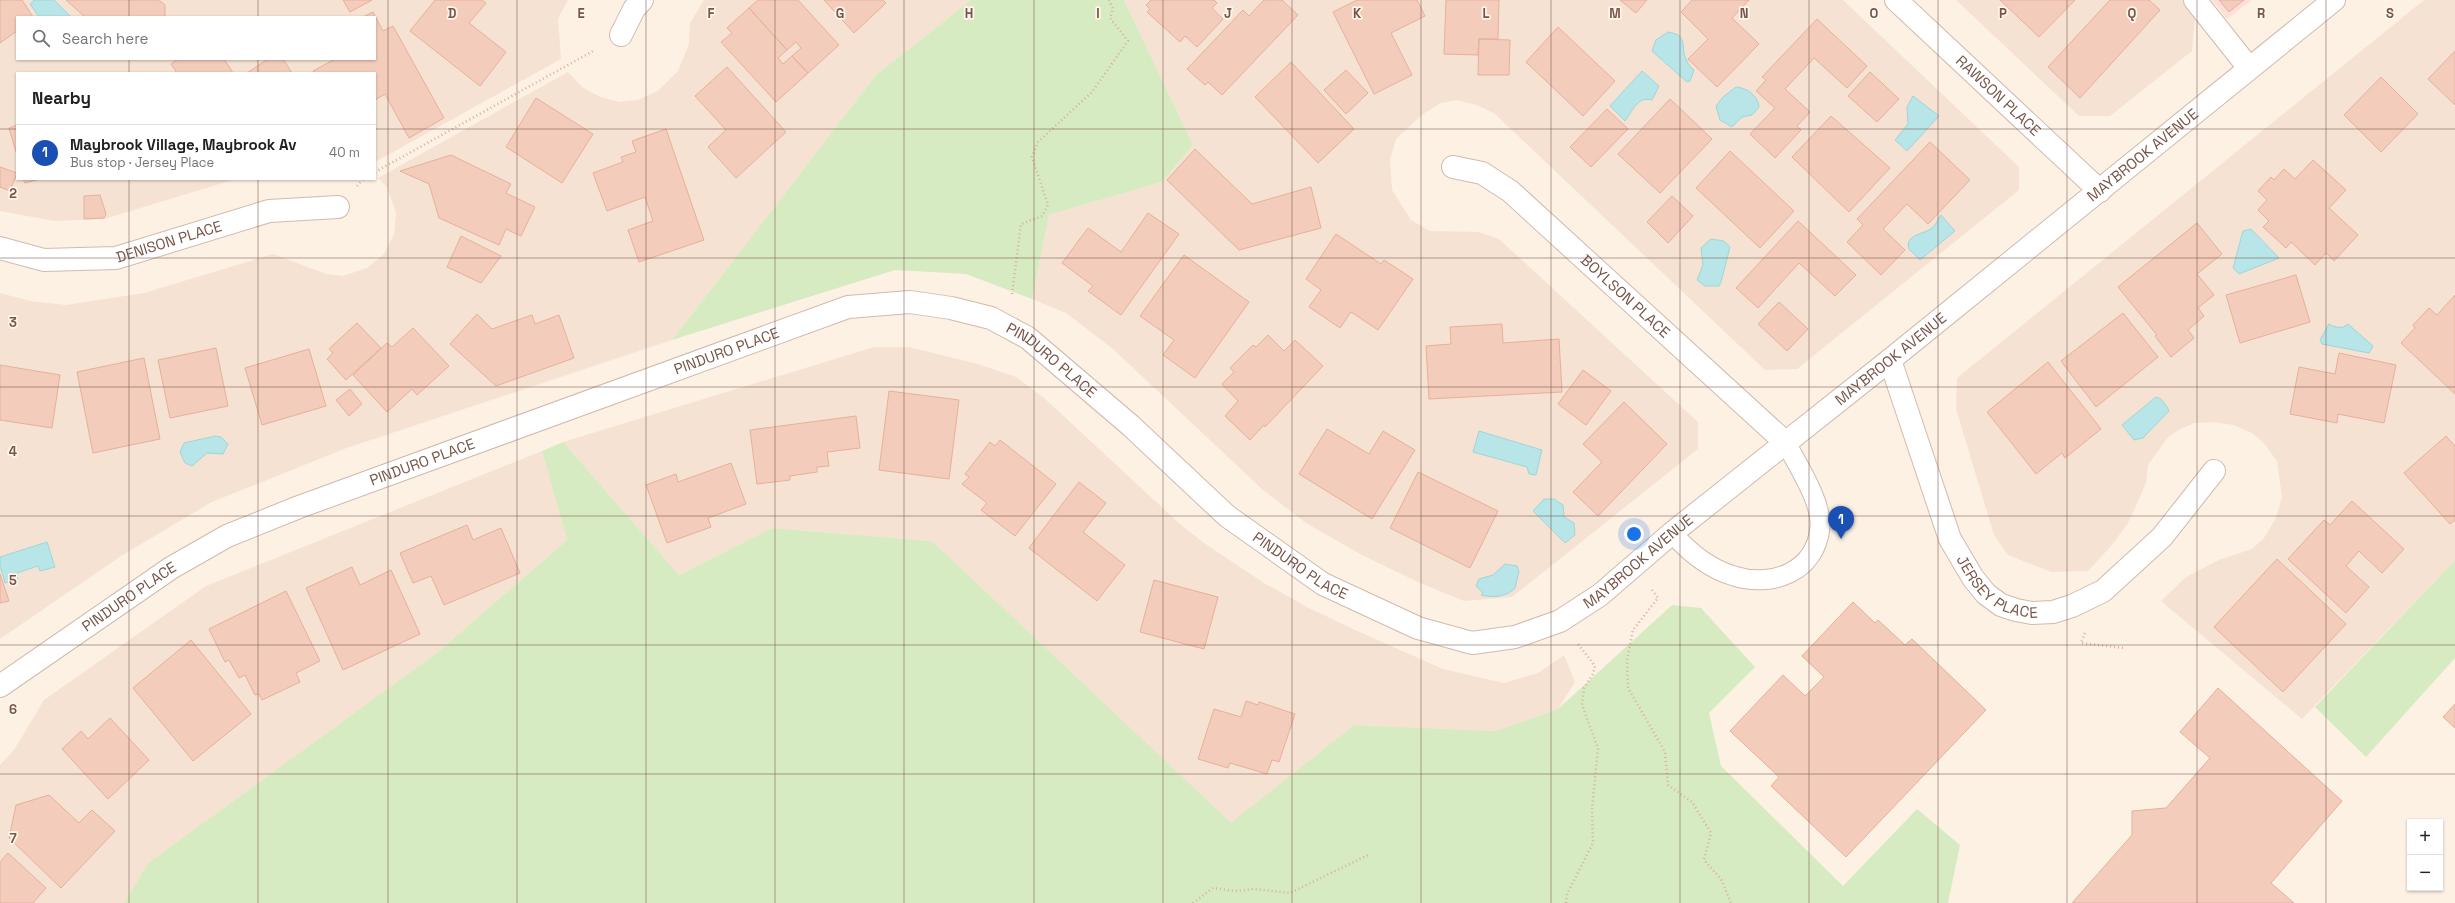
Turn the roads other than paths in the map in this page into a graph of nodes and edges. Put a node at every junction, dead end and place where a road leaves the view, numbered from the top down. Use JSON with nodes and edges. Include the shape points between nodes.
{"nodes":[{"id":1,"x":642,"y":0,"type":"edge"},
{"id":2,"x":1896,"y":0,"type":"edge"},
{"id":3,"x":2195,"y":0,"type":"edge"},
{"id":4,"x":2334,"y":0,"type":"edge"},
{"id":5,"x":621,"y":35,"type":"road end"},
{"id":6,"x":2249,"y":68,"type":"junction"},
{"id":7,"x":1453,"y":167,"type":"dead end"},
{"id":8,"x":2100,"y":191,"type":"junction"},
{"id":9,"x":338,"y":207,"type":"dead end"},
{"id":10,"x":0,"y":248,"type":"edge"},
{"id":11,"x":1890,"y":360,"type":"junction"},
{"id":12,"x":1786,"y":443,"type":"junction"},
{"id":13,"x":2214,"y":471,"type":"dead end"},
{"id":14,"x":1672,"y":533,"type":"junction"},
{"id":15,"x":1418,"y":628,"type":"joint"},
{"id":16,"x":0,"y":686,"type":"edge"}],
"edges":[{"from":1,"to":5,"type":"street","via":[[634,9]]},
{"from":2,"to":8,"type":"street","name":"RAWSON PLACE"},
{"from":3,"to":6,"type":"street"},
{"from":4,"to":6,"type":"street","name":"MAYBROOK AVENUE"},
{"from":6,"to":8,"type":"street","name":"MAYBROOK AVENUE"},
{"from":7,"to":12,"type":"street","name":"BOYLSON PLACE","via":[[1482,173],[1510,192]]},
{"from":8,"to":11,"type":"street","name":"MAYBROOK AVENUE"},
{"from":9,"to":10,"type":"street","name":"DENISON PLACE","via":[[269,211],[116,258],[44,260]]},
{"from":11,"to":12,"type":"street","name":"MAYBROOK AVENUE"},
{"from":11,"to":13,"type":"street","name":"JERSEY PLACE","via":[[1950,539],[1973,578],[1986,594],[2001,605],[2032,613],[2053,612],[2103,591],[2162,537]]},
{"from":12,"to":14,"type":"street","name":"MAYBROOK AVENUE"},
{"from":12,"to":14,"type":"lane","via":[[1816,502],[1820,526],[1817,544],[1808,560],[1793,572],[1771,580],[1734,576],[1687,550]]},
{"from":14,"to":15,"type":"street","name":"MAYBROOK AVENUE","via":[[1600,595],[1560,621],[1515,637],[1472,643]]},
{"from":15,"to":16,"type":"street","name":"PINDURO PLACE","via":[[1323,584],[1227,516],[1130,425],[1028,338],[991,318],[951,308],[910,302],[848,307],[299,507],[227,536],[172,568]]}]}
